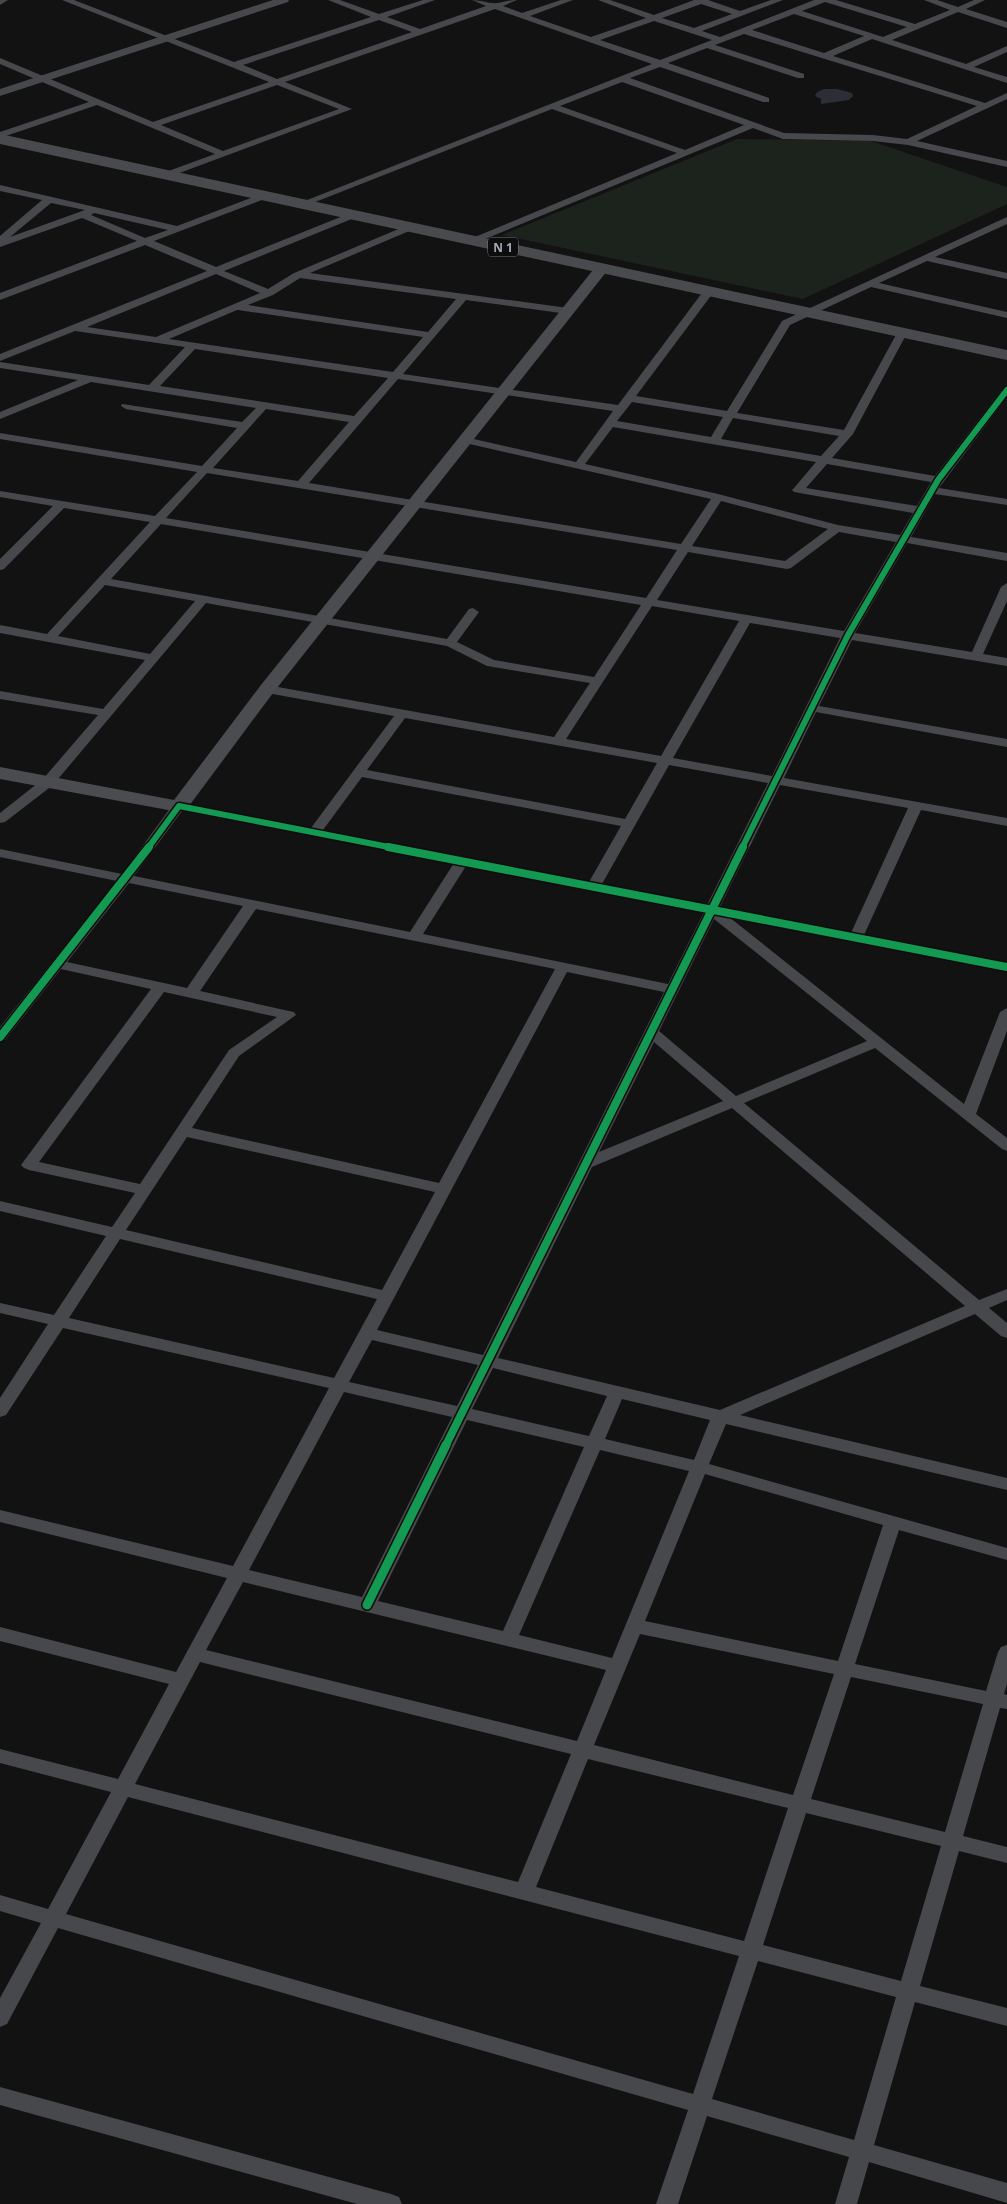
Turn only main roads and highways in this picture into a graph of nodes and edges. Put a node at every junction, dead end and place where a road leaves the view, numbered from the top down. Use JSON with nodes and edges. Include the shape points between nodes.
{"nodes":[{"id":1,"x":0,"y":139,"type":"edge"},
{"id":2,"x":602,"y":268,"type":"junction"},
{"id":3,"x":1007,"y":355,"type":"edge"},
{"id":4,"x":0,"y":773,"type":"edge"}],
"edges":[{"from":1,"to":2,"type":"highway","number":"N 1"},
{"from":2,"to":3,"type":"highway","number":"N 1"},
{"from":2,"to":4,"type":"main road","via":[[267,689],[179,806]]}]}
